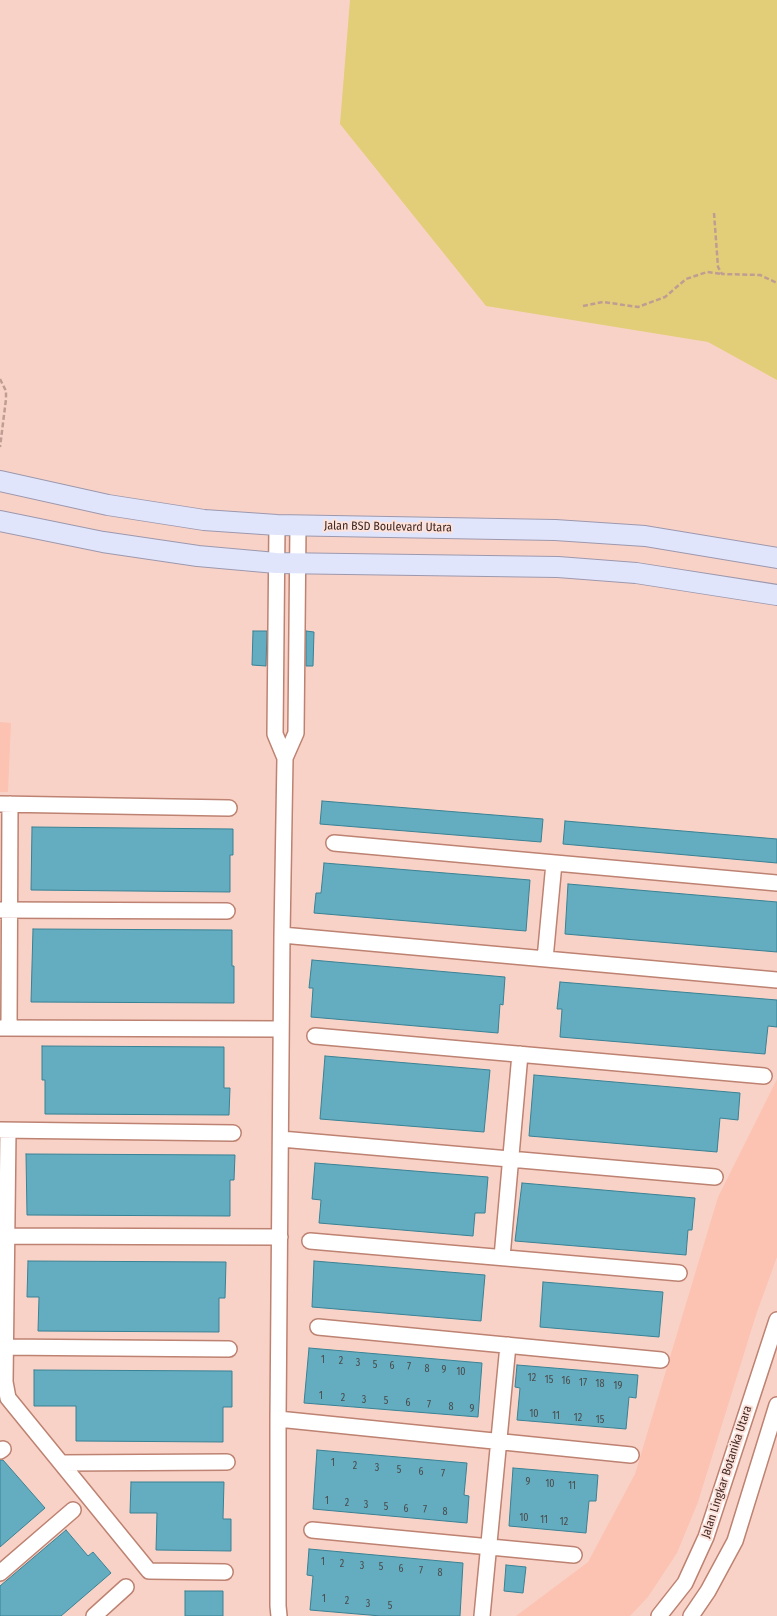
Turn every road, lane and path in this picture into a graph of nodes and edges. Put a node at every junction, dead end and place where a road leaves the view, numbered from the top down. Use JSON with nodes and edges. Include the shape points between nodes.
{"nodes":[{"id":1,"x":714,"y":213,"type":"dead end"},
{"id":2,"x":722,"y":274,"type":"junction"},
{"id":3,"x":777,"y":283,"type":"edge"},
{"id":4,"x":583,"y":306,"type":"dead end"},
{"id":5,"x":0,"y":378,"type":"edge"},
{"id":6,"x":0,"y":447,"type":"edge"},
{"id":7,"x":0,"y":481,"type":"edge"},
{"id":8,"x":0,"y":521,"type":"edge"},
{"id":9,"x":276,"y":525,"type":"junction"},
{"id":10,"x":298,"y":525,"type":"junction"},
{"id":11,"x":777,"y":558,"type":"edge"},
{"id":12,"x":298,"y":562,"type":"junction"},
{"id":13,"x":276,"y":563,"type":"junction"},
{"id":14,"x":777,"y":595,"type":"edge"},
{"id":15,"x":275,"y":692,"type":"junction"},
{"id":16,"x":296,"y":692,"type":"junction"},
{"id":17,"x":285,"y":758,"type":"junction"},
{"id":18,"x":5,"y":804,"type":"edge"},
{"id":19,"x":229,"y":808,"type":"dead end"},
{"id":20,"x":334,"y":843,"type":"dead end"},
{"id":21,"x":554,"y":862,"type":"junction"},
{"id":22,"x":777,"y":883,"type":"edge"},
{"id":23,"x":5,"y":910,"type":"edge"},
{"id":24,"x":228,"y":911,"type":"dead end"},
{"id":25,"x":282,"y":935,"type":"junction"},
{"id":26,"x":545,"y":959,"type":"junction"},
{"id":27,"x":777,"y":980,"type":"edge"},
{"id":28,"x":5,"y":1028,"type":"edge"},
{"id":29,"x":281,"y":1030,"type":"junction"},
{"id":30,"x":315,"y":1036,"type":"dead end"},
{"id":31,"x":520,"y":1054,"type":"junction"},
{"id":32,"x":764,"y":1076,"type":"dead end"},
{"id":33,"x":4,"y":1130,"type":"edge"},
{"id":34,"x":233,"y":1133,"type":"dead end"},
{"id":35,"x":281,"y":1139,"type":"junction"},
{"id":36,"x":511,"y":1159,"type":"junction"},
{"id":37,"x":715,"y":1177,"type":"dead end"},
{"id":38,"x":4,"y":1236,"type":"edge"},
{"id":39,"x":280,"y":1237,"type":"junction"},
{"id":40,"x":310,"y":1240,"type":"dead end"},
{"id":41,"x":502,"y":1257,"type":"junction"},
{"id":42,"x":679,"y":1273,"type":"dead end"},
{"id":43,"x":777,"y":1320,"type":"edge"},
{"id":44,"x":318,"y":1327,"type":"dead end"},
{"id":45,"x":508,"y":1345,"type":"junction"},
{"id":46,"x":3,"y":1347,"type":"edge"},
{"id":47,"x":229,"y":1349,"type":"dead end"},
{"id":48,"x":661,"y":1360,"type":"dead end"},
{"id":49,"x":777,"y":1405,"type":"edge"},
{"id":50,"x":278,"y":1419,"type":"junction"},
{"id":51,"x":498,"y":1443,"type":"junction"},
{"id":52,"x":630,"y":1455,"type":"dead end"},
{"id":53,"x":227,"y":1462,"type":"dead end"},
{"id":54,"x":61,"y":1463,"type":"junction"},
{"id":55,"x":73,"y":1510,"type":"dead end"},
{"id":56,"x":312,"y":1530,"type":"dead end"},
{"id":57,"x":488,"y":1547,"type":"junction"},
{"id":58,"x":574,"y":1555,"type":"dead end"},
{"id":59,"x":224,"y":1572,"type":"dead end"},
{"id":60,"x":0,"y":1573,"type":"edge"},
{"id":61,"x":126,"y":1587,"type":"dead end"},
{"id":62,"x":94,"y":1616,"type":"edge"},
{"id":63,"x":279,"y":1616,"type":"edge"},
{"id":64,"x":482,"y":1616,"type":"edge"},
{"id":65,"x":659,"y":1616,"type":"edge"},
{"id":66,"x":691,"y":1616,"type":"edge"}],
"edges":[{"from":1,"to":2,"type":"path","via":[[718,267]]},
{"from":2,"to":3,"type":"path","via":[[760,275]]},
{"from":2,"to":4,"type":"path","via":[[707,272],[686,279],[665,297],[638,307],[603,302]]},
{"from":5,"to":6,"type":"path","via":[[6,399]]},
{"from":7,"to":9,"type":"main road","name":"Jalan BSD Boulevard Utara","via":[[108,505],[204,520]]},
{"from":8,"to":13,"type":"main road","via":[[103,542]]},
{"from":9,"to":10,"type":"main road","name":"Jalan BSD Boulevard Utara"},
{"from":9,"to":13,"type":"street"},
{"from":10,"to":11,"type":"main road","name":"Jalan BSD Boulevard Utara","via":[[645,536]]},
{"from":10,"to":12,"type":"street"},
{"from":12,"to":13,"type":"main road"},
{"from":12,"to":14,"type":"main road","via":[[558,567],[636,573]]},
{"from":12,"to":16,"type":"street"},
{"from":13,"to":15,"type":"street"},
{"from":15,"to":16,"type":"street"},
{"from":15,"to":17,"type":"street","via":[[275,734]]},
{"from":16,"to":17,"type":"street","via":[[296,733]]},
{"from":17,"to":25,"type":"street"},
{"from":18,"to":19,"type":"street"},
{"from":18,"to":23,"type":"street"},
{"from":20,"to":21,"type":"street"},
{"from":21,"to":22,"type":"street"},
{"from":21,"to":26,"type":"street"},
{"from":23,"to":24,"type":"street"},
{"from":23,"to":28,"type":"street"},
{"from":25,"to":26,"type":"street"},
{"from":25,"to":29,"type":"street"},
{"from":26,"to":27,"type":"street"},
{"from":28,"to":29,"type":"street"},
{"from":29,"to":35,"type":"street"},
{"from":30,"to":31,"type":"street"},
{"from":31,"to":32,"type":"street"},
{"from":31,"to":36,"type":"street"},
{"from":33,"to":34,"type":"street"},
{"from":33,"to":38,"type":"street"},
{"from":35,"to":36,"type":"street"},
{"from":35,"to":39,"type":"street"},
{"from":36,"to":37,"type":"street"},
{"from":36,"to":41,"type":"street"},
{"from":38,"to":39,"type":"street"},
{"from":38,"to":46,"type":"street"},
{"from":39,"to":50,"type":"street"},
{"from":40,"to":41,"type":"street"},
{"from":41,"to":42,"type":"street"},
{"from":43,"to":65,"type":"street","name":"Jalan Lingkar Botanika Utara","via":[[706,1537],[685,1583]]},
{"from":44,"to":45,"type":"street"},
{"from":45,"to":48,"type":"street"},
{"from":45,"to":51,"type":"street"},
{"from":46,"to":47,"type":"street"},
{"from":46,"to":54,"type":"street","via":[[8,1398]]},
{"from":49,"to":66,"type":"street","via":[[735,1542]]},
{"from":50,"to":51,"type":"street"},
{"from":50,"to":63,"type":"street"},
{"from":51,"to":52,"type":"street"},
{"from":51,"to":57,"type":"street"},
{"from":53,"to":54,"type":"street"},
{"from":54,"to":59,"type":"street","via":[[150,1571]]},
{"from":55,"to":60,"type":"street"},
{"from":56,"to":57,"type":"street"},
{"from":57,"to":58,"type":"street"},
{"from":57,"to":64,"type":"street"},
{"from":61,"to":62,"type":"street"}]}
